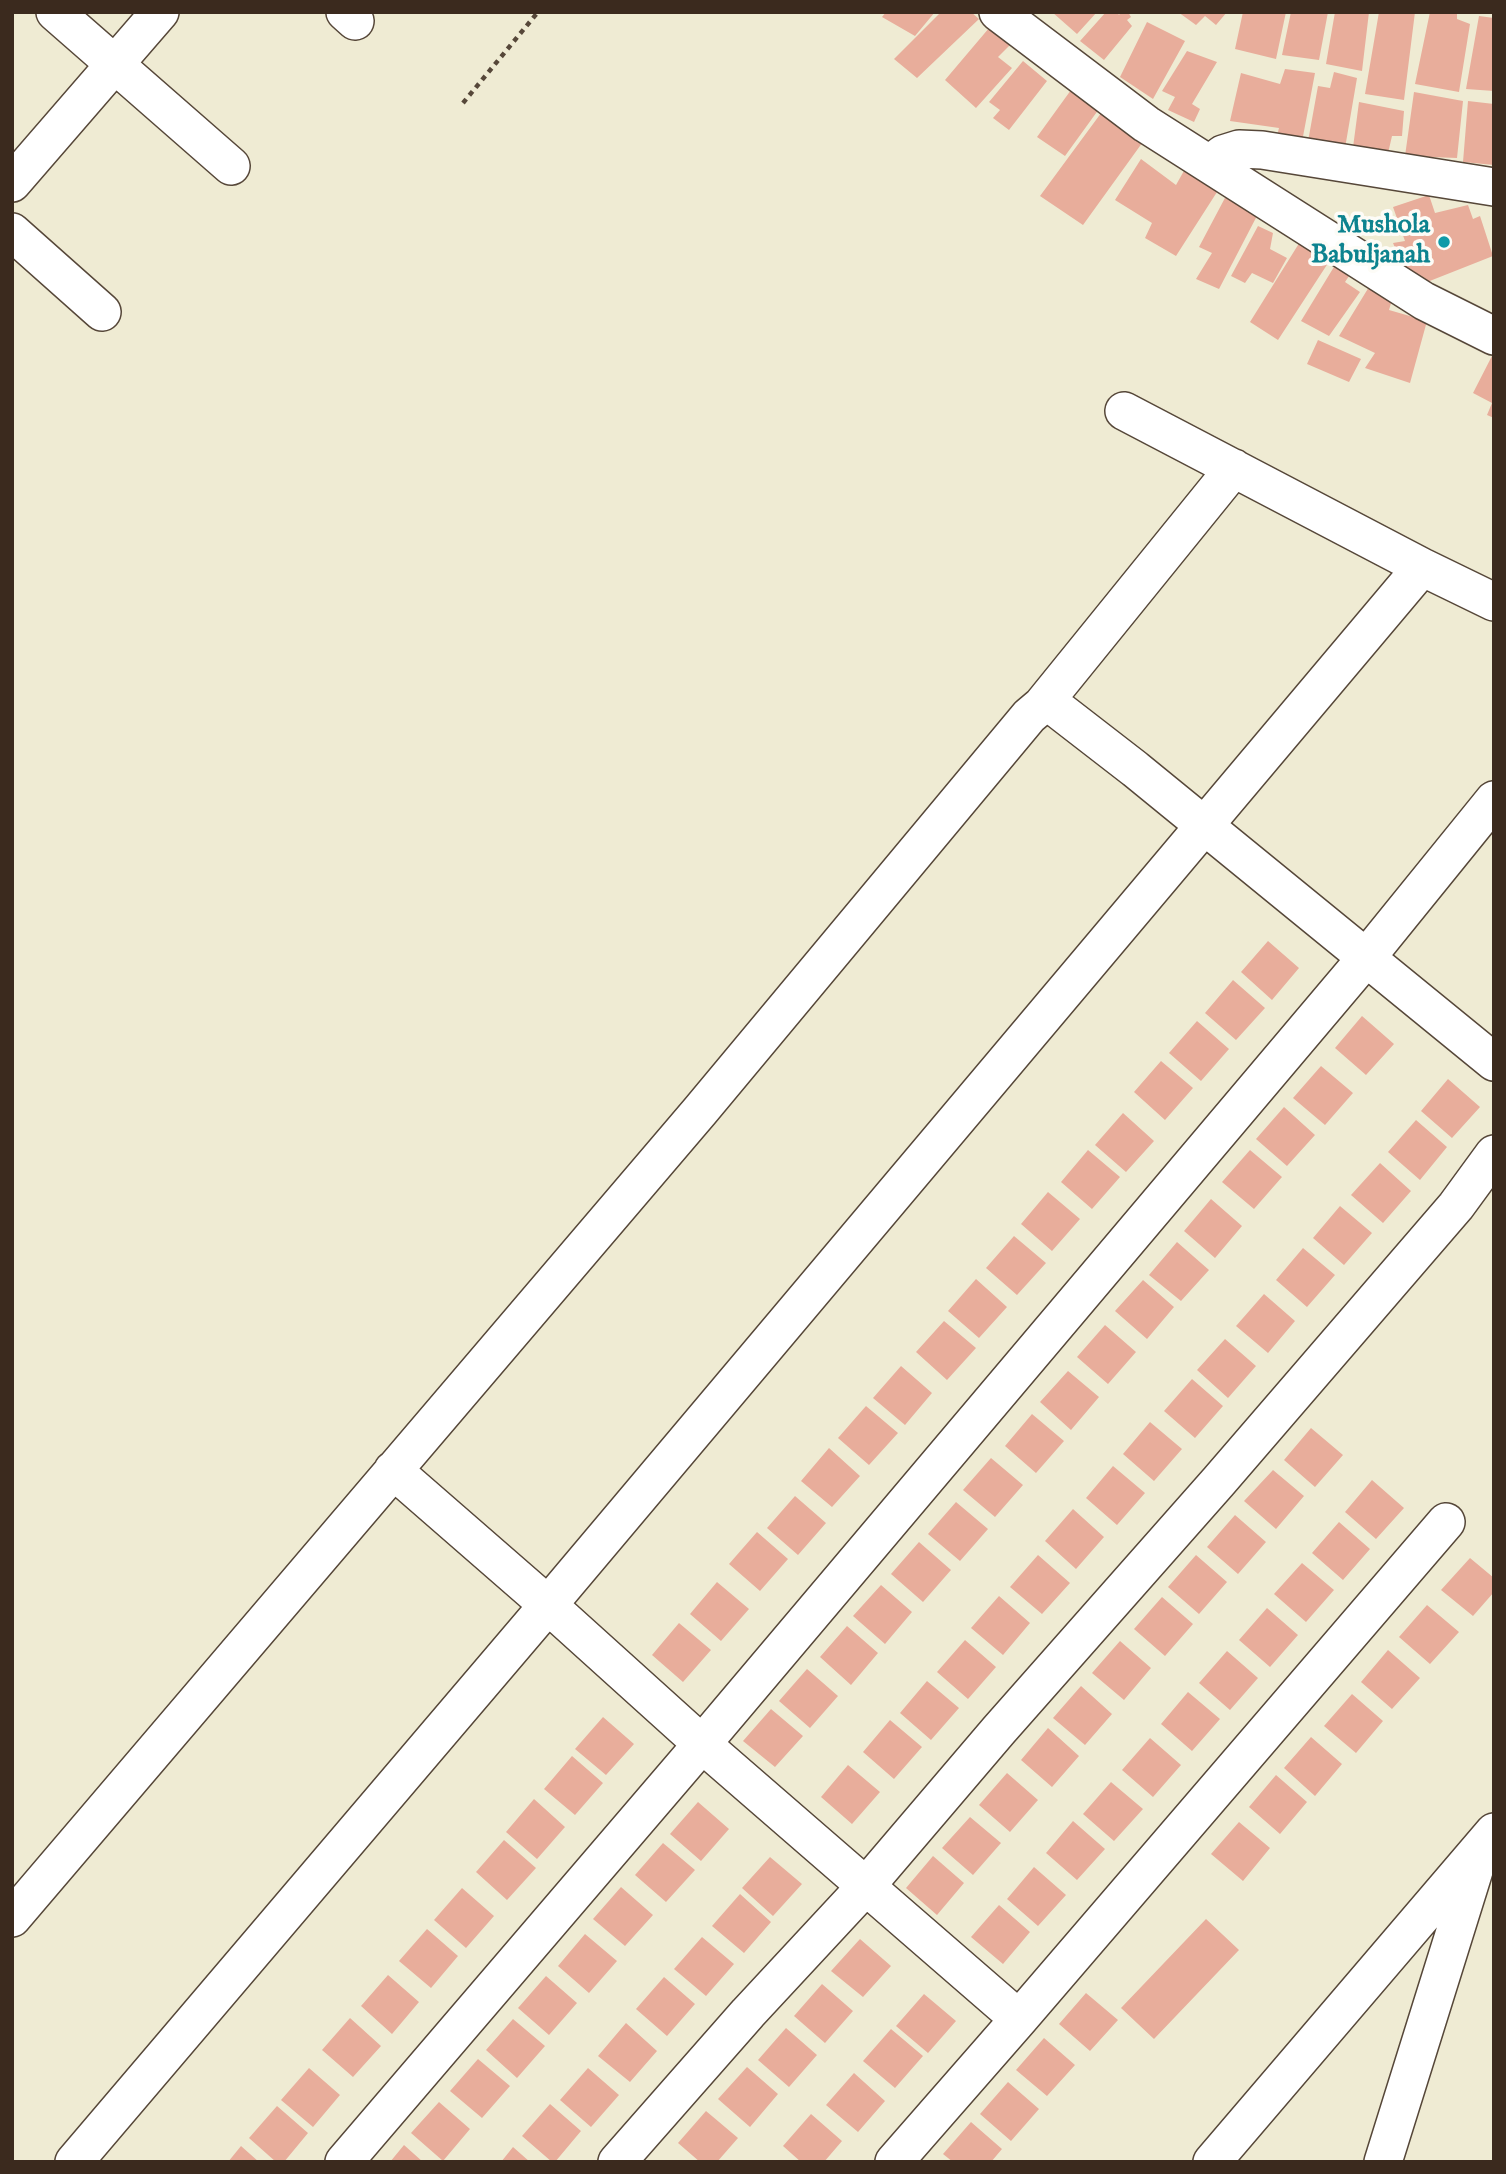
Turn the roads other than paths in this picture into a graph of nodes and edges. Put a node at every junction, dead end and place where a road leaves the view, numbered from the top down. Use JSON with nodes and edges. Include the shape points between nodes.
{"nodes":[{"id":1,"x":55,"y":12,"type":"edge"},
{"id":2,"x":160,"y":12,"type":"edge"},
{"id":3,"x":998,"y":12,"type":"edge"},
{"id":4,"x":114,"y":64,"type":"junction"},
{"id":5,"x":1210,"y":164,"type":"junction"},
{"id":6,"x":231,"y":166,"type":"dead end"},
{"id":7,"x":12,"y":183,"type":"edge"},
{"id":8,"x":1494,"y":187,"type":"edge"},
{"id":9,"x":12,"y":232,"type":"edge"},
{"id":10,"x":102,"y":312,"type":"dead end"},
{"id":11,"x":1494,"y":336,"type":"edge"},
{"id":12,"x":1124,"y":411,"type":"dead end"},
{"id":13,"x":1234,"y":468,"type":"junction"},
{"id":14,"x":1422,"y":567,"type":"junction"},
{"id":15,"x":1494,"y":602,"type":"edge"},
{"id":16,"x":1042,"y":705,"type":"junction"},
{"id":17,"x":1494,"y":800,"type":"edge"},
{"id":18,"x":1204,"y":827,"type":"junction"},
{"id":19,"x":1366,"y":958,"type":"junction"},
{"id":20,"x":1494,"y":1062,"type":"edge"},
{"id":21,"x":1494,"y":1154,"type":"edge"},
{"id":22,"x":393,"y":1470,"type":"junction"},
{"id":23,"x":1446,"y":1522,"type":"dead end"},
{"id":24,"x":548,"y":1605,"type":"junction"},
{"id":25,"x":702,"y":1744,"type":"junction"},
{"id":26,"x":1488,"y":1840,"type":"edge"},
{"id":27,"x":866,"y":1886,"type":"junction"},
{"id":28,"x":12,"y":1918,"type":"edge"},
{"id":29,"x":1019,"y":2019,"type":"junction"},
{"id":30,"x":74,"y":2162,"type":"edge"},
{"id":31,"x":344,"y":2162,"type":"edge"},
{"id":32,"x":617,"y":2162,"type":"edge"},
{"id":33,"x":894,"y":2162,"type":"edge"},
{"id":34,"x":1212,"y":2162,"type":"edge"},
{"id":35,"x":1383,"y":2162,"type":"edge"}],
"edges":[{"from":1,"to":4,"type":"street"},
{"from":2,"to":4,"type":"street"},
{"from":3,"to":5,"type":"street","via":[[1146,124]]},
{"from":4,"to":6,"type":"street"},
{"from":4,"to":7,"type":"street"},
{"from":5,"to":8,"type":"street","via":[[1239,149],[1262,150]]},
{"from":5,"to":11,"type":"street","via":[[1424,301]]},
{"from":9,"to":10,"type":"street"},
{"from":12,"to":13,"type":"street"},
{"from":13,"to":14,"type":"street"},
{"from":13,"to":16,"type":"street"},
{"from":14,"to":15,"type":"street"},
{"from":14,"to":18,"type":"street"},
{"from":16,"to":18,"type":"street","via":[[1051,704]]},
{"from":16,"to":22,"type":"street"},
{"from":17,"to":19,"type":"street"},
{"from":18,"to":19,"type":"street"},
{"from":18,"to":24,"type":"street"},
{"from":19,"to":20,"type":"street"},
{"from":19,"to":25,"type":"street"},
{"from":21,"to":27,"type":"street","via":[[1219,1481]]},
{"from":22,"to":24,"type":"street"},
{"from":22,"to":28,"type":"street"},
{"from":23,"to":29,"type":"street"},
{"from":24,"to":25,"type":"street"},
{"from":24,"to":30,"type":"street"},
{"from":25,"to":27,"type":"street"},
{"from":25,"to":31,"type":"street"},
{"from":26,"to":34,"type":"street"},
{"from":26,"to":35,"type":"street"},
{"from":27,"to":29,"type":"street"},
{"from":27,"to":32,"type":"street"},
{"from":29,"to":33,"type":"street"}]}
